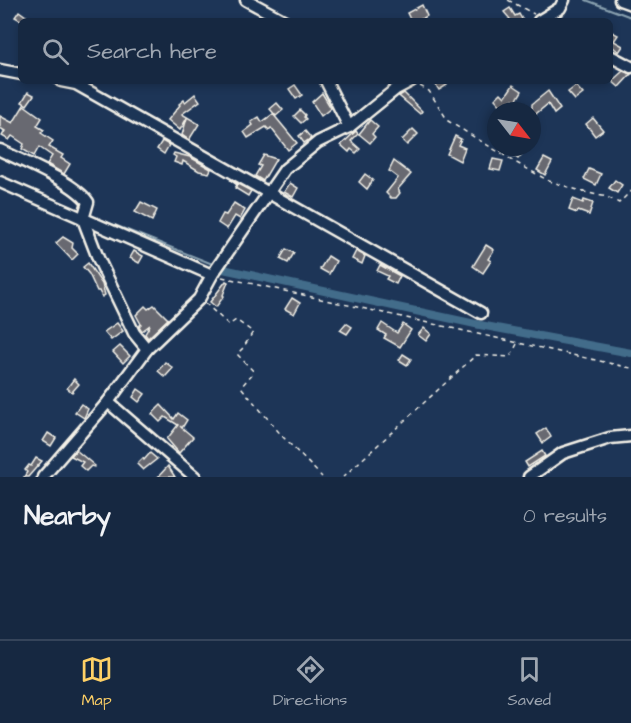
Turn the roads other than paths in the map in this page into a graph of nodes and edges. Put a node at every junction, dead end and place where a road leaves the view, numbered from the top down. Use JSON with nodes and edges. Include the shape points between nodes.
{"nodes":[{"id":1,"x":246,"y":0,"type":"edge"},
{"id":2,"x":620,"y":0,"type":"edge"},
{"id":3,"x":562,"y":4,"type":"edge"},
{"id":4,"x":631,"y":4,"type":"edge"},
{"id":5,"x":279,"y":18,"type":"edge"},
{"id":6,"x":545,"y":18,"type":"edge"},
{"id":7,"x":613,"y":58,"type":"edge"},
{"id":8,"x":631,"y":67,"type":"edge"},
{"id":9,"x":0,"y":70,"type":"edge"},
{"id":10,"x":18,"y":73,"type":"edge"},
{"id":11,"x":76,"y":84,"type":"edge"},
{"id":12,"x":328,"y":84,"type":"edge"},
{"id":13,"x":405,"y":84,"type":"edge"},
{"id":14,"x":349,"y":127,"type":"junction"},
{"id":15,"x":0,"y":150,"type":"edge"},
{"id":16,"x":0,"y":182,"type":"edge"},
{"id":17,"x":268,"y":192,"type":"junction"},
{"id":18,"x":84,"y":215,"type":"junction"},
{"id":19,"x":215,"y":269,"type":"junction"},
{"id":20,"x":481,"y":313,"type":"dead end"},
{"id":21,"x":147,"y":349,"type":"junction"},
{"id":22,"x":108,"y":402,"type":"junction"},
{"id":23,"x":631,"y":436,"type":"edge"},
{"id":24,"x":43,"y":477,"type":"edge"},
{"id":25,"x":195,"y":477,"type":"edge"},
{"id":26,"x":529,"y":477,"type":"edge"}],
"edges":[{"from":1,"to":5,"type":"street"},
{"from":2,"to":4,"type":"street"},
{"from":3,"to":6,"type":"street"},
{"from":7,"to":8,"type":"street"},
{"from":9,"to":10,"type":"street"},
{"from":11,"to":17,"type":"street"},
{"from":12,"to":14,"type":"street"},
{"from":13,"to":14,"type":"street"},
{"from":14,"to":17,"type":"street","via":[[318,142],[285,169]]},
{"from":15,"to":18,"type":"street","via":[[84,195],[88,202]]},
{"from":16,"to":18,"type":"street"},
{"from":17,"to":19,"type":"street"},
{"from":17,"to":20,"type":"street"},
{"from":18,"to":19,"type":"street"},
{"from":18,"to":21,"type":"street","via":[[98,258],[134,333]]},
{"from":19,"to":21,"type":"street","via":[[199,299]]},
{"from":21,"to":22,"type":"street"},
{"from":22,"to":24,"type":"street"},
{"from":22,"to":25,"type":"street"},
{"from":23,"to":26,"type":"street","via":[[610,438],[563,453]]}]}
